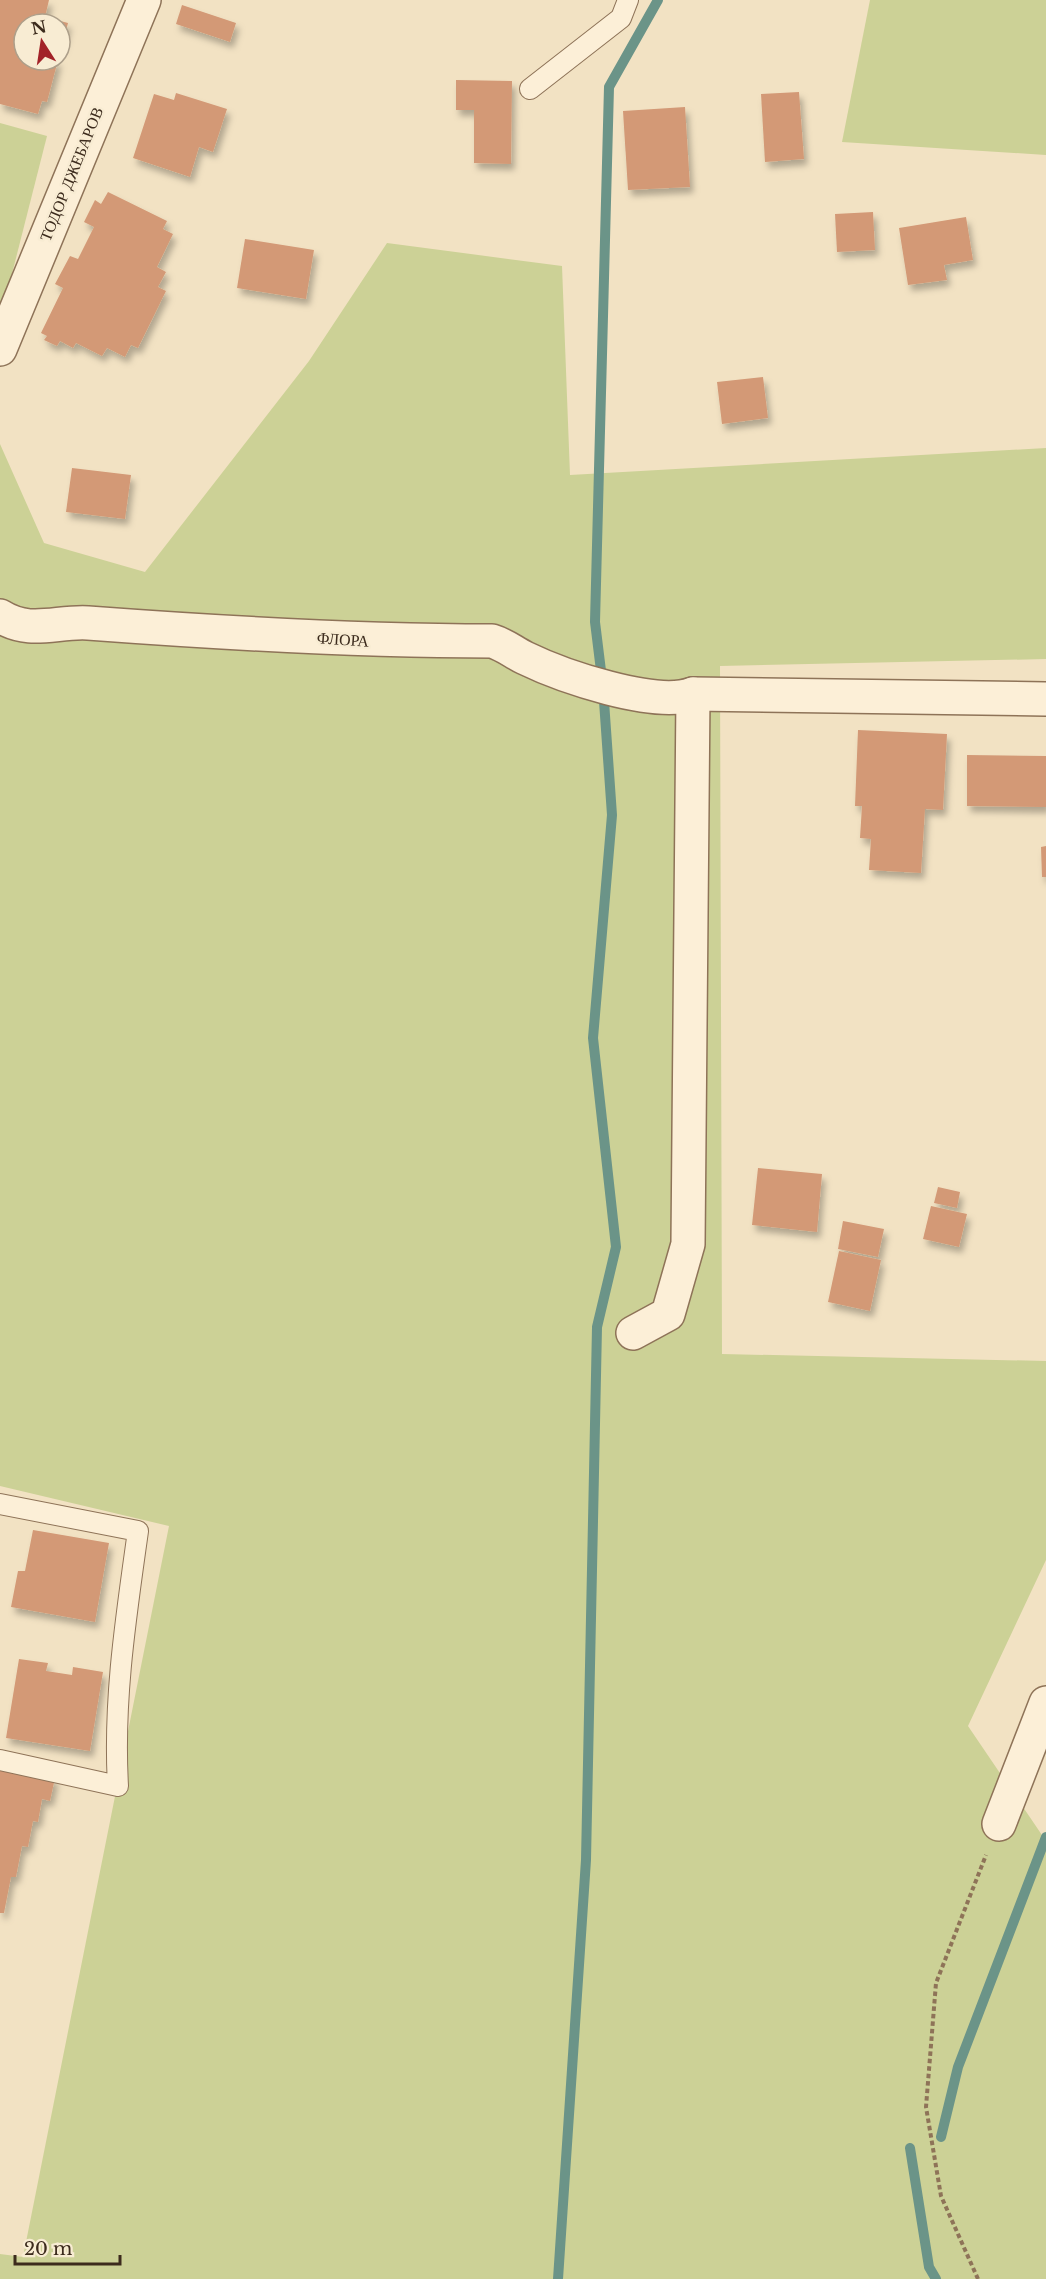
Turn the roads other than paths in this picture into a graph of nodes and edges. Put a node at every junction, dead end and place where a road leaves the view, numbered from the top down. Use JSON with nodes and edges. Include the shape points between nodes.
{"nodes":[{"id":1,"x":144,"y":0,"type":"edge"},
{"id":2,"x":628,"y":0,"type":"edge"},
{"id":3,"x":530,"y":88,"type":"dead end"},
{"id":4,"x":0,"y":350,"type":"edge"},
{"id":5,"x":0,"y":616,"type":"edge"},
{"id":6,"x":686,"y":696,"type":"junction"},
{"id":7,"x":1046,"y":699,"type":"edge"},
{"id":8,"x":633,"y":1333,"type":"dead end"},
{"id":9,"x":0,"y":1504,"type":"edge"},
{"id":10,"x":1046,"y":1703,"type":"edge"},
{"id":11,"x":0,"y":1760,"type":"edge"},
{"id":12,"x":999,"y":1824,"type":"road end"}],
"edges":[{"from":1,"to":4,"type":"street","name":"ТОДОР ДЖЕБАРОВ"},
{"from":2,"to":3,"type":"lane","via":[[621,18]]},
{"from":5,"to":6,"type":"street","name":"ФЛОРА","via":[[26,627],[84,623],[378,641],[492,641],[603,687]]},
{"from":6,"to":7,"type":"street","name":"ФЛОРА"},
{"from":6,"to":8,"type":"street","via":[[688,1244],[668,1314]]},
{"from":9,"to":11,"type":"lane","via":[[138,1531],[119,1665],[118,1786]]},
{"from":10,"to":12,"type":"street"}]}
